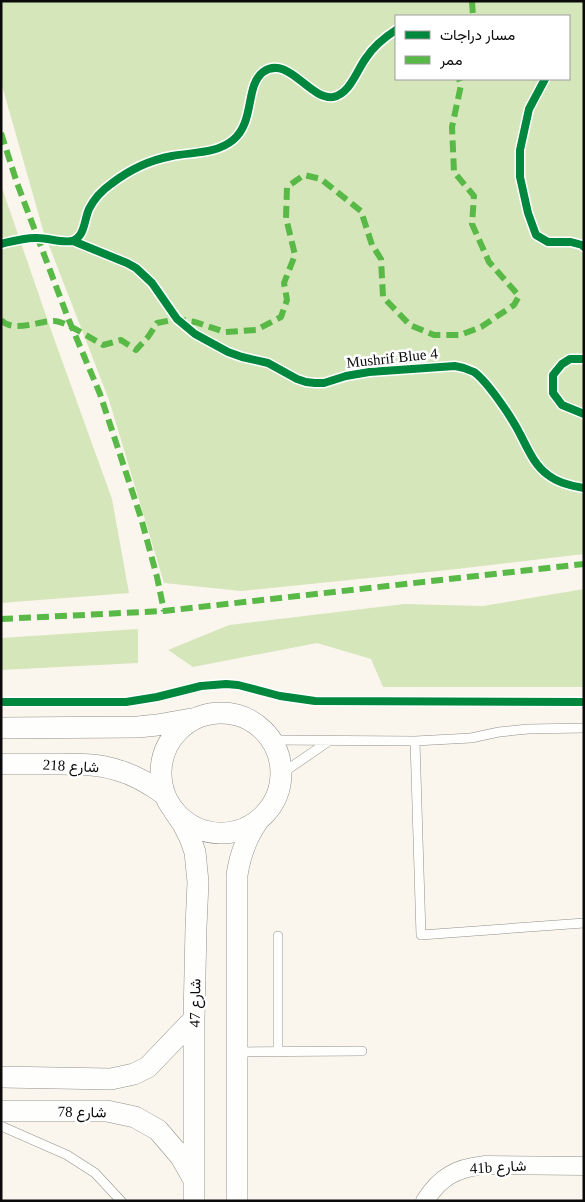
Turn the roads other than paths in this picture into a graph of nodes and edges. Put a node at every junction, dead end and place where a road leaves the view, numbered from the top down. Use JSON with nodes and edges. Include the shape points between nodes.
{"nodes":[{"id":1,"x":194,"y":718,"type":"junction"},
{"id":2,"x":1,"y":728,"type":"edge"},
{"id":3,"x":584,"y":728,"type":"edge"},
{"id":4,"x":272,"y":740,"type":"junction"},
{"id":5,"x":329,"y":740,"type":"junction"},
{"id":6,"x":415,"y":740,"type":"junction"},
{"id":7,"x":1,"y":764,"type":"edge"},
{"id":8,"x":281,"y":774,"type":"junction"},
{"id":9,"x":169,"y":803,"type":"junction"},
{"id":10,"x":258,"y":821,"type":"junction"},
{"id":11,"x":584,"y":923,"type":"edge"},
{"id":12,"x":278,"y":936,"type":"dead end"},
{"id":13,"x":194,"y":1019,"type":"junction"},
{"id":14,"x":362,"y":1051,"type":"dead end"},
{"id":15,"x":237,"y":1052,"type":"junction"},
{"id":16,"x":278,"y":1052,"type":"junction"},
{"id":17,"x":1,"y":1077,"type":"edge"},
{"id":18,"x":1,"y":1111,"type":"edge"},
{"id":19,"x":1,"y":1126,"type":"edge"},
{"id":20,"x":584,"y":1166,"type":"edge"},
{"id":21,"x":194,"y":1190,"type":"edge"},
{"id":22,"x":121,"y":1201,"type":"edge"},
{"id":23,"x":237,"y":1201,"type":"edge"},
{"id":24,"x":425,"y":1201,"type":"edge"}],
"edges":[{"from":1,"to":2,"type":"street","via":[[138,727]]},
{"from":1,"to":4,"type":"street","via":[[228,712],[253,722]]},
{"from":1,"to":9,"type":"street","via":[[179,728],[168,742],[162,760],[160,777]]},
{"from":3,"to":6,"type":"lane","via":[[528,729],[471,738]]},
{"from":4,"to":5,"type":"lane"},
{"from":4,"to":8,"type":"street"},
{"from":5,"to":6,"type":"lane"},
{"from":5,"to":8,"type":"lane"},
{"from":6,"to":11,"type":"lane","via":[[420,935]]},
{"from":7,"to":9,"type":"street","name":"شارع 218","via":[[99,766],[150,784]]},
{"from":8,"to":10,"type":"street","via":[[278,792]]},
{"from":9,"to":10,"type":"street","via":[[183,820],[207,832],[234,832]]},
{"from":9,"to":13,"type":"street","name":"شارع 47","via":[[183,824],[195,852],[198,882]]},
{"from":10,"to":15,"type":"street","via":[[243,846],[237,876]]},
{"from":12,"to":16,"type":"lane"},
{"from":13,"to":17,"type":"street","via":[[148,1067],[134,1074],[111,1079]]},
{"from":13,"to":21,"type":"street","name":"شارع 47"},
{"from":14,"to":16,"type":"lane"},
{"from":15,"to":16,"type":"lane"},
{"from":15,"to":23,"type":"street"},
{"from":18,"to":21,"type":"street","name":"شارع 78","via":[[107,1111],[134,1117],[158,1130],[181,1157]]},
{"from":19,"to":22,"type":"lane","via":[[67,1155],[95,1174]]},
{"from":20,"to":24,"type":"street","name":"41b شارع","via":[[470,1167],[443,1179]]}]}
